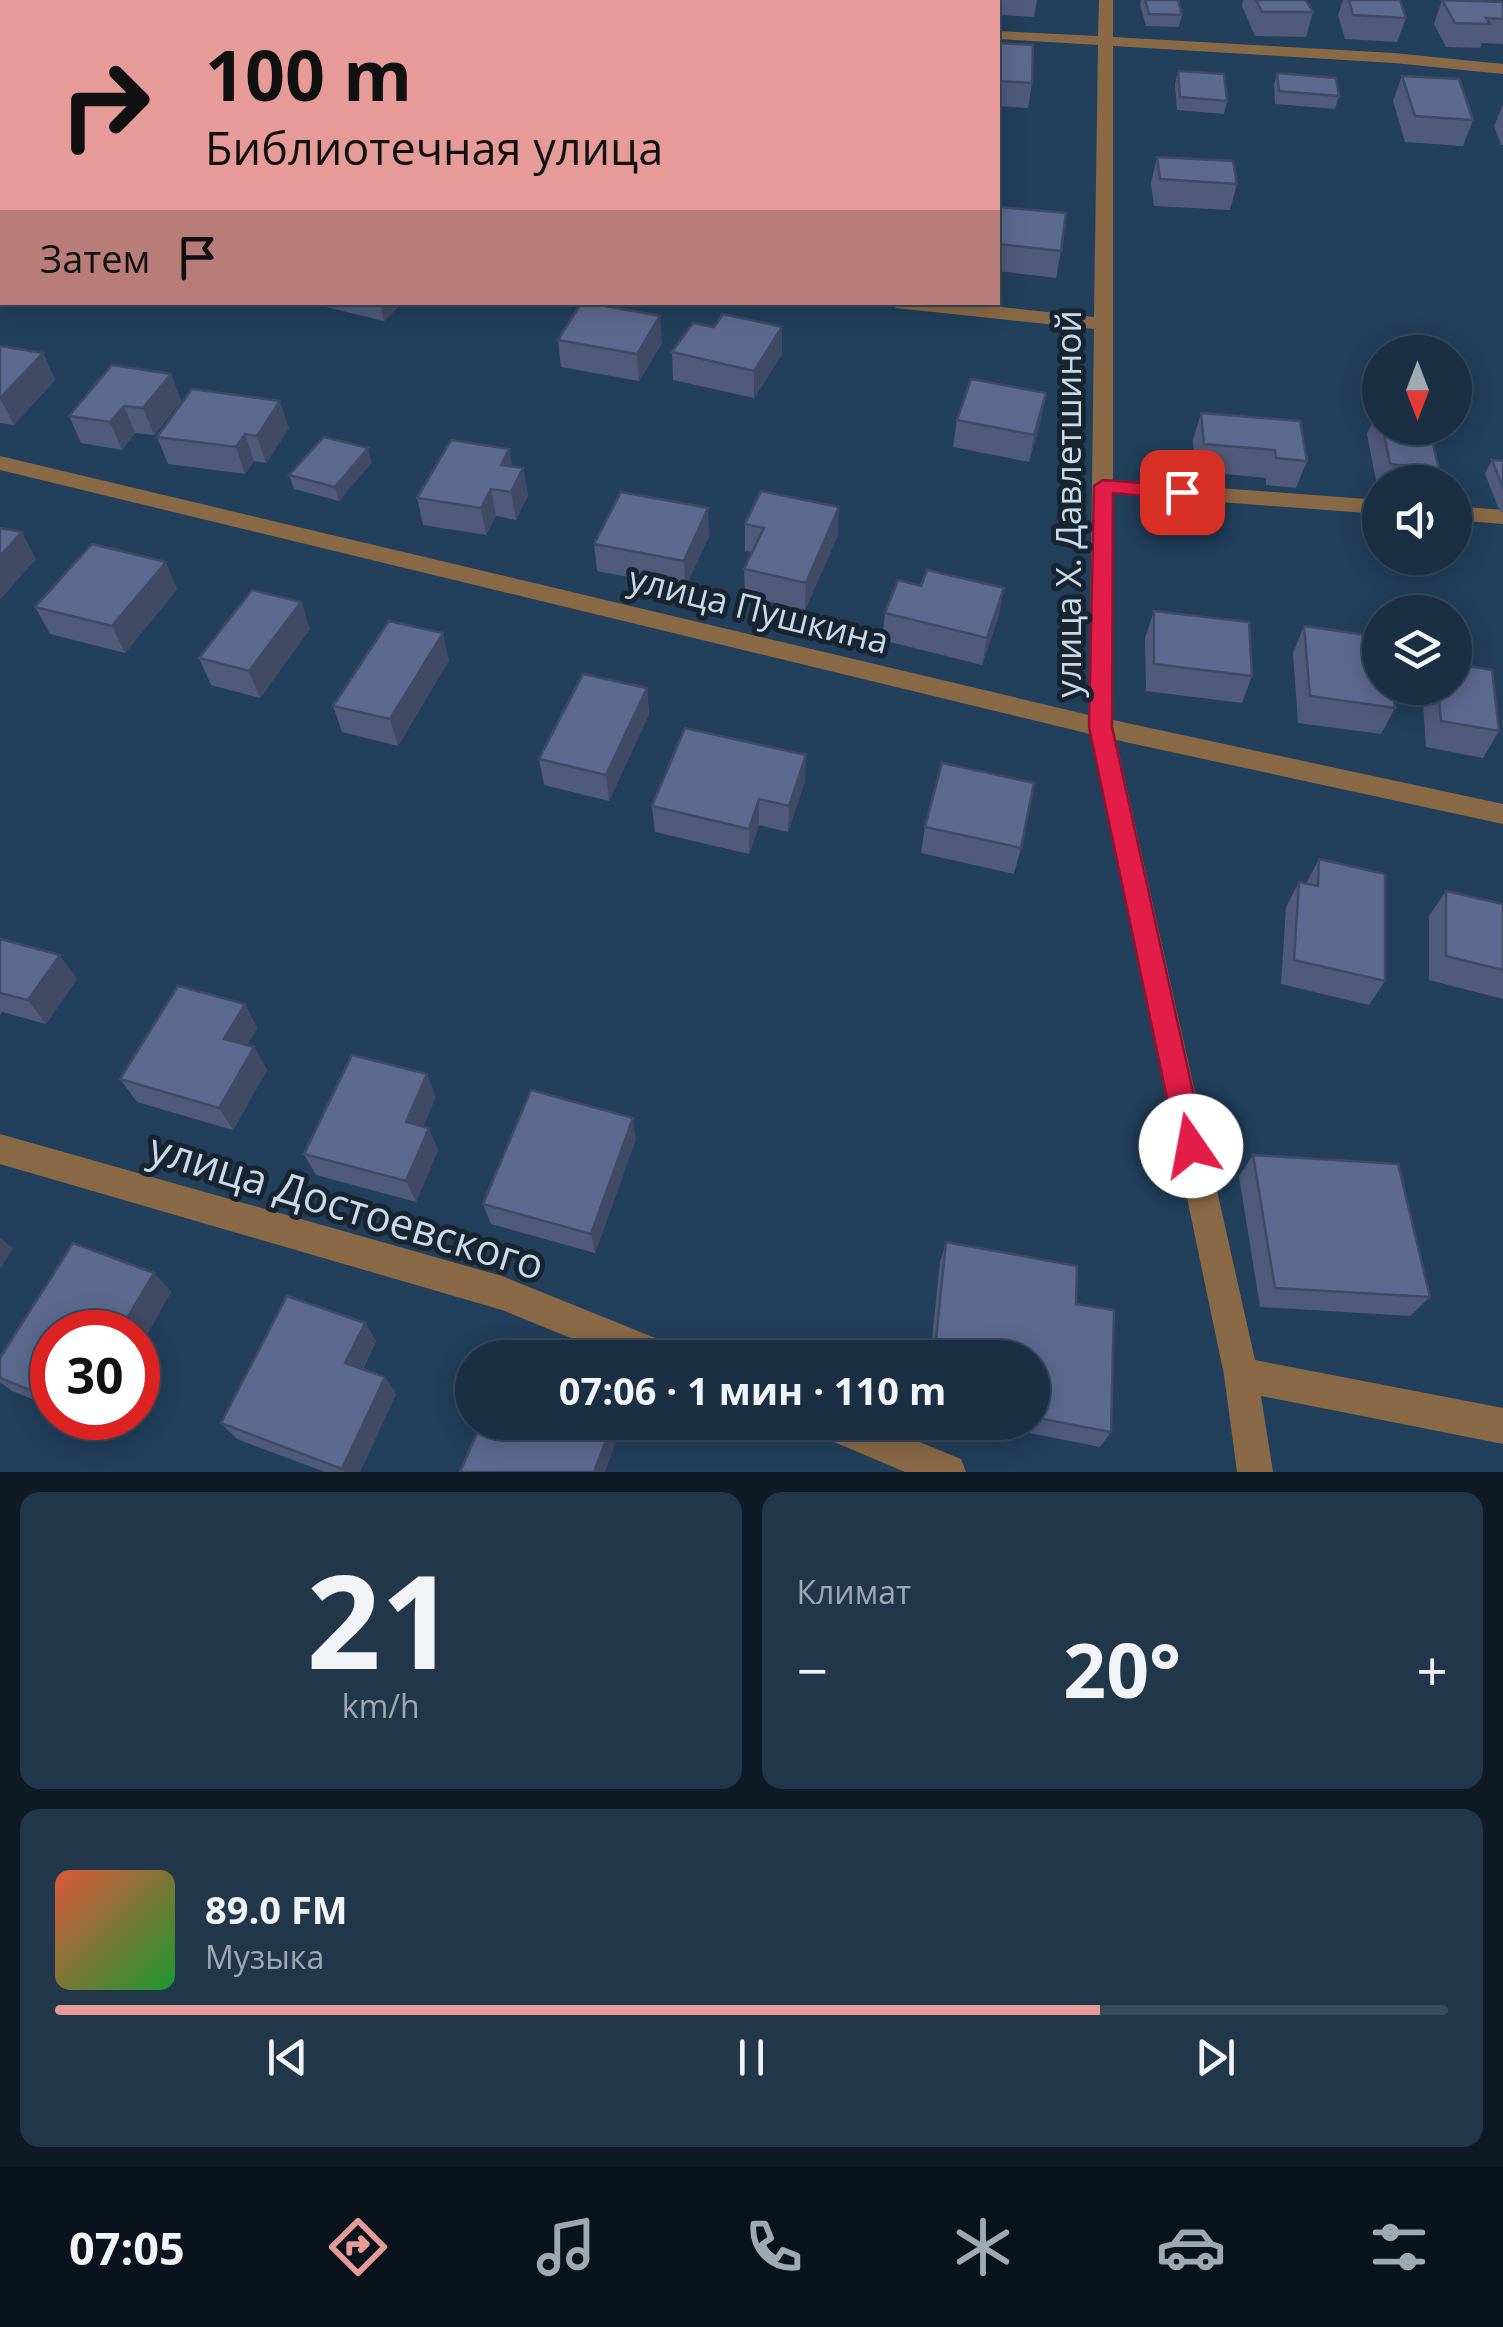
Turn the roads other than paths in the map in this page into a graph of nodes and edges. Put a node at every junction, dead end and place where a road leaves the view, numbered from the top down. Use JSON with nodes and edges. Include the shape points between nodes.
{"nodes":[{"id":1,"x":1106,"y":0,"type":"edge"},
{"id":2,"x":1000,"y":35,"type":"edge"},
{"id":3,"x":1107,"y":43,"type":"junction"},
{"id":4,"x":1503,"y":70,"type":"edge"},
{"id":5,"x":924,"y":305,"type":"edge"},
{"id":6,"x":1104,"y":324,"type":"junction"},
{"id":7,"x":0,"y":462,"type":"edge"},
{"id":8,"x":1103,"y":486,"type":"junction"},
{"id":9,"x":1362,"y":507,"type":"edge"},
{"id":10,"x":1472,"y":514,"type":"edge"},
{"id":11,"x":1503,"y":517,"type":"edge"},
{"id":12,"x":1100,"y":727,"type":"junction"},
{"id":13,"x":1503,"y":814,"type":"edge"},
{"id":14,"x":0,"y":1149,"type":"edge"},
{"id":15,"x":619,"y":1340,"type":"edge"},
{"id":16,"x":1241,"y":1375,"type":"junction"},
{"id":17,"x":1503,"y":1426,"type":"edge"},
{"id":18,"x":871,"y":1440,"type":"edge"},
{"id":19,"x":948,"y":1472,"type":"edge"},
{"id":20,"x":1255,"y":1472,"type":"edge"}],
"edges":[{"from":1,"to":3,"type":"street","name":"улица Х. Давлетшиной"},
{"from":2,"to":3,"type":"street"},
{"from":3,"to":4,"type":"street"},
{"from":3,"to":6,"type":"street","name":"улица Х. Давлетшиной"},
{"from":5,"to":6,"type":"street"},
{"from":6,"to":8,"type":"street","name":"улица Х. Давлетшиной"},
{"from":7,"to":12,"type":"street","name":"улица Пушкина"},
{"from":8,"to":9,"type":"street"},
{"from":8,"to":12,"type":"street","name":"улица Х. Давлетшиной"},
{"from":10,"to":11,"type":"street"},
{"from":12,"to":13,"type":"street","name":"улица Пушкина"},
{"from":12,"to":16,"type":"street","name":"улица Х. Давлетшиной"},
{"from":14,"to":15,"type":"street","name":"улица Достоевского","via":[[502,1293]]},
{"from":16,"to":17,"type":"street"},
{"from":16,"to":20,"type":"street","name":"улица Х. Давлетшиной"},
{"from":18,"to":19,"type":"street"}]}
